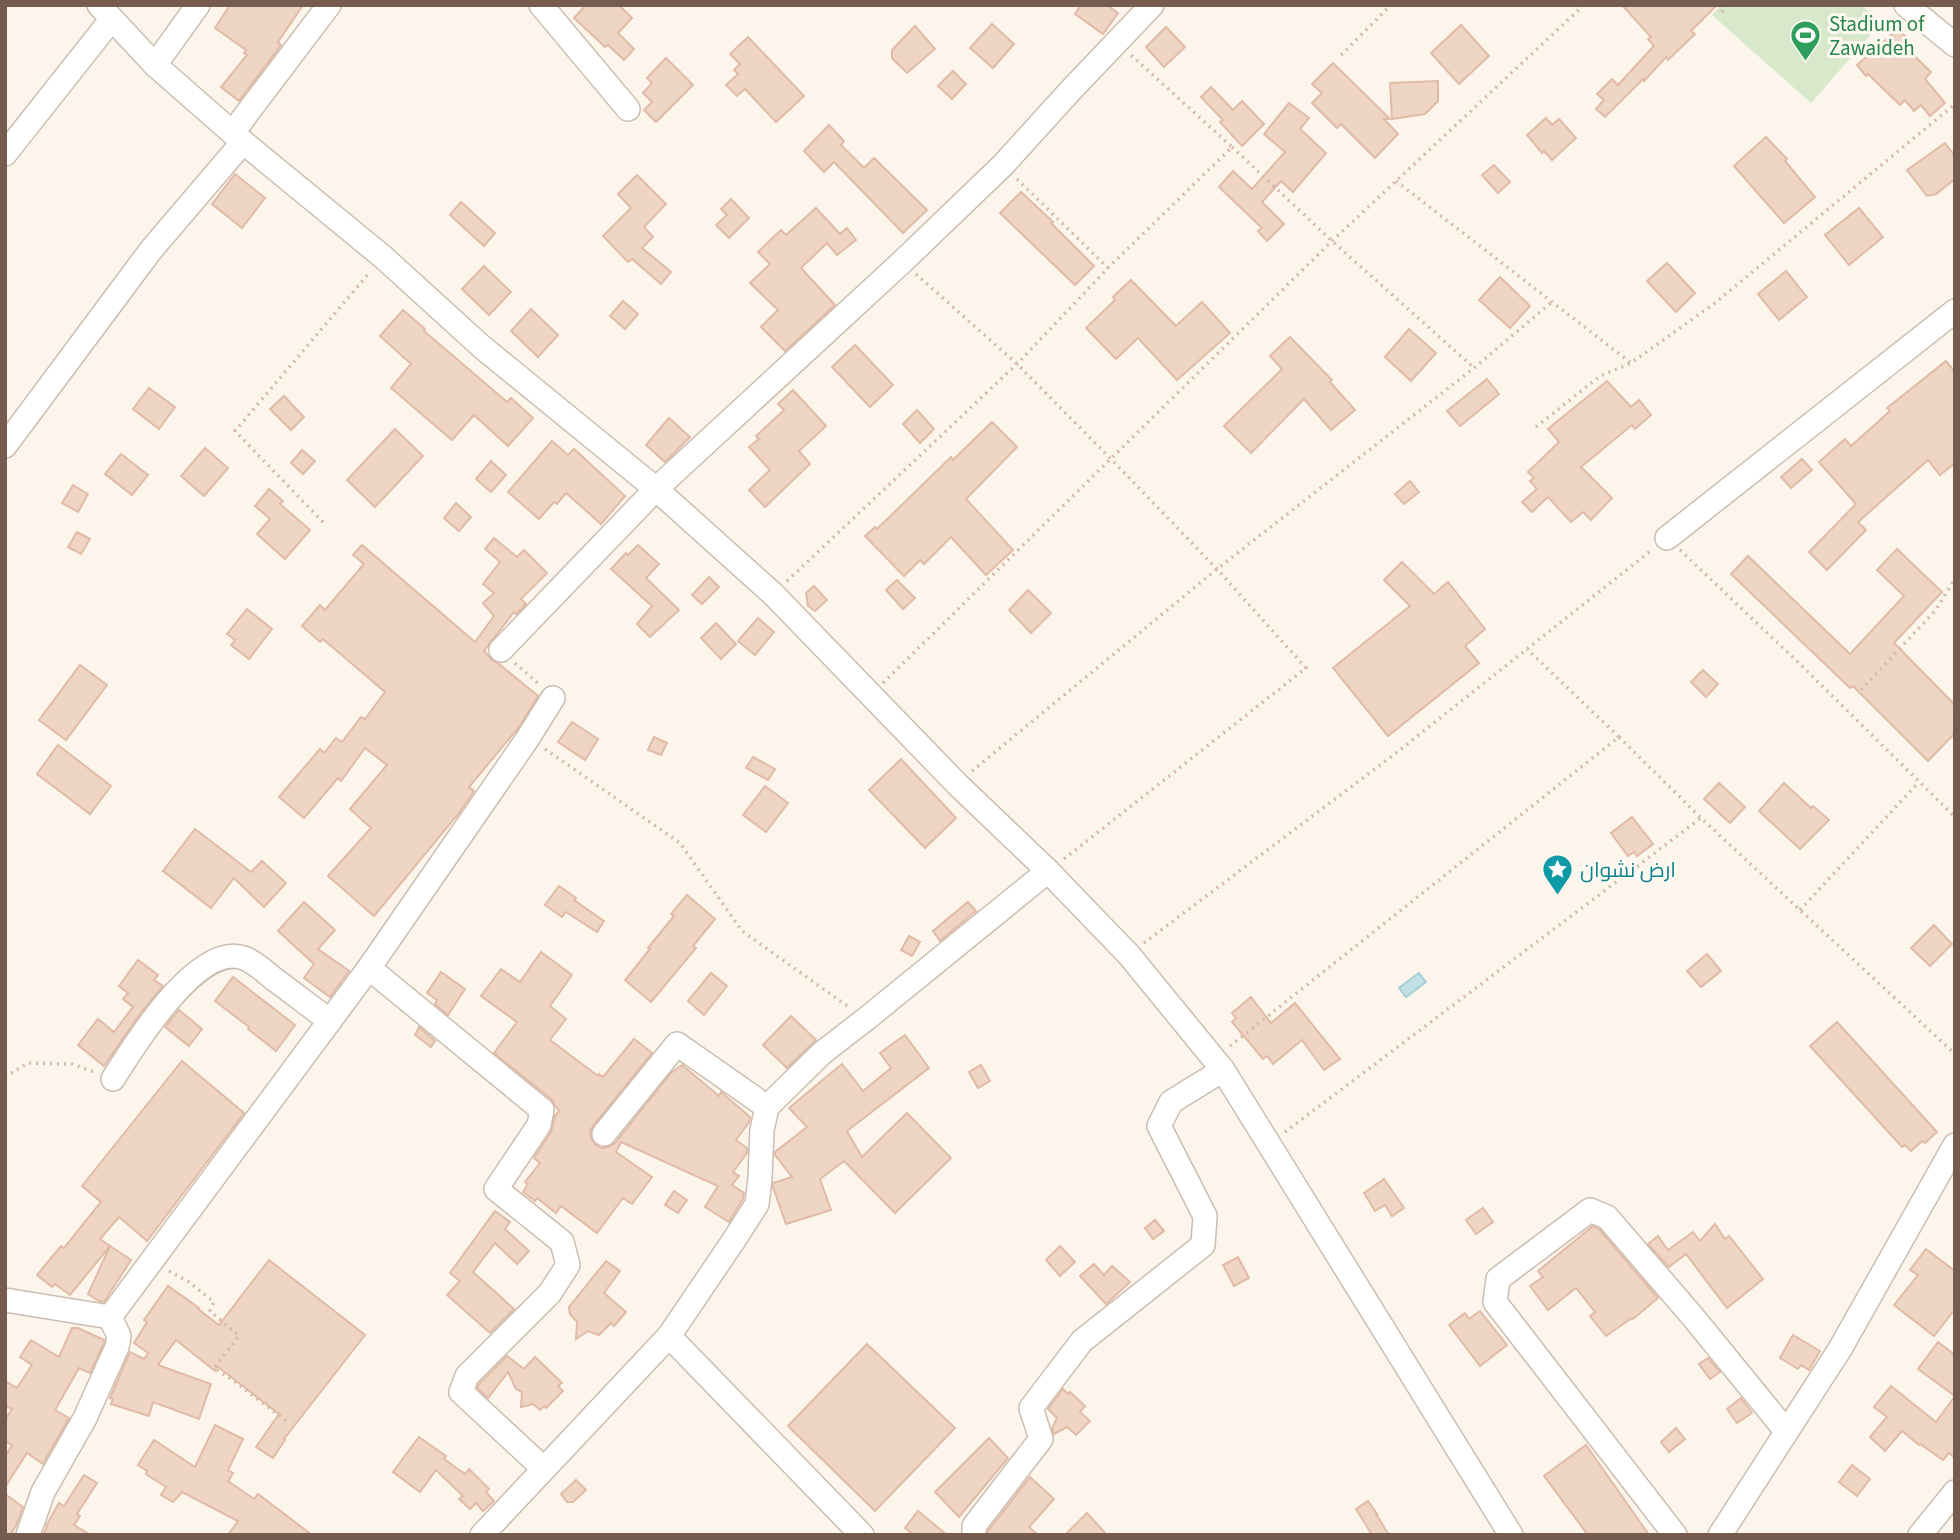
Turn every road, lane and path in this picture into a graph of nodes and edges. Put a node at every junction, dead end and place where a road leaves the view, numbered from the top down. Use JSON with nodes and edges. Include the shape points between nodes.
{"nodes":[{"id":1,"x":198,"y":5,"type":"edge"},
{"id":2,"x":329,"y":5,"type":"edge"},
{"id":3,"x":541,"y":5,"type":"edge"},
{"id":4,"x":1391,"y":5,"type":"edge"},
{"id":5,"x":1584,"y":5,"type":"edge"},
{"id":6,"x":1728,"y":5,"type":"edge"},
{"id":7,"x":1906,"y":5,"type":"edge"},
{"id":8,"x":1143,"y":8,"type":"edge"},
{"id":9,"x":105,"y":12,"type":"edge"},
{"id":10,"x":1722,"y":12,"type":"dead end"},
{"id":11,"x":1117,"y":42,"type":"junction"},
{"id":12,"x":1955,"y":45,"type":"edge"},
{"id":13,"x":1341,"y":55,"type":"dead end"},
{"id":14,"x":155,"y":65,"type":"junction"},
{"id":15,"x":1955,"y":104,"type":"edge"},
{"id":16,"x":628,"y":109,"type":"dead end"},
{"id":17,"x":238,"y":137,"type":"junction"},
{"id":18,"x":1232,"y":147,"type":"junction"},
{"id":19,"x":5,"y":153,"type":"edge"},
{"id":20,"x":1003,"y":165,"type":"junction"},
{"id":21,"x":1396,"y":181,"type":"junction"},
{"id":22,"x":1332,"y":241,"type":"junction"},
{"id":23,"x":383,"y":257,"type":"junction"},
{"id":24,"x":902,"y":262,"type":"junction"},
{"id":25,"x":1108,"y":268,"type":"junction"},
{"id":26,"x":1552,"y":302,"type":"junction"},
{"id":27,"x":1955,"y":312,"type":"edge"},
{"id":28,"x":1631,"y":363,"type":"junction"},
{"id":29,"x":1017,"y":364,"type":"junction"},
{"id":30,"x":1474,"y":368,"type":"junction"},
{"id":31,"x":1536,"y":427,"type":"dead end"},
{"id":32,"x":5,"y":446,"type":"edge"},
{"id":33,"x":1111,"y":459,"type":"junction"},
{"id":34,"x":656,"y":489,"type":"junction"},
{"id":35,"x":323,"y":522,"type":"dead end"},
{"id":36,"x":1667,"y":538,"type":"junction"},
{"id":37,"x":1217,"y":569,"type":"junction"},
{"id":38,"x":1955,"y":579,"type":"edge"},
{"id":39,"x":773,"y":594,"type":"junction"},
{"id":40,"x":1527,"y":649,"type":"junction"},
{"id":41,"x":501,"y":650,"type":"joint"},
{"id":42,"x":1861,"y":690,"type":"dead end"},
{"id":43,"x":871,"y":695,"type":"junction"},
{"id":44,"x":553,"y":698,"type":"joint"},
{"id":45,"x":1619,"y":737,"type":"junction"},
{"id":46,"x":528,"y":738,"type":"junction"},
{"id":47,"x":1919,"y":782,"type":"junction"},
{"id":48,"x":957,"y":784,"type":"junction"},
{"id":49,"x":1955,"y":817,"type":"edge"},
{"id":50,"x":1701,"y":818,"type":"junction"},
{"id":51,"x":1048,"y":871,"type":"junction"},
{"id":52,"x":1800,"y":910,"type":"junction"},
{"id":53,"x":1129,"y":955,"type":"junction"},
{"id":54,"x":369,"y":968,"type":"junction"},
{"id":55,"x":866,"y":1019,"type":"junction"},
{"id":56,"x":330,"y":1021,"type":"junction"},
{"id":57,"x":1955,"y":1054,"type":"edge"},
{"id":58,"x":1219,"y":1064,"type":"junction"},
{"id":59,"x":5,"y":1077,"type":"edge"},
{"id":60,"x":113,"y":1079,"type":"joint"},
{"id":61,"x":767,"y":1107,"type":"junction"},
{"id":62,"x":604,"y":1134,"type":"dead end"},
{"id":63,"x":1270,"y":1144,"type":"junction"},
{"id":64,"x":1955,"y":1145,"type":"edge"},
{"id":65,"x":152,"y":1261,"type":"junction"},
{"id":66,"x":5,"y":1300,"type":"edge"},
{"id":67,"x":110,"y":1317,"type":"junction"},
{"id":68,"x":670,"y":1336,"type":"junction"},
{"id":69,"x":290,"y":1424,"type":"dead end"},
{"id":70,"x":1786,"y":1431,"type":"junction"},
{"id":71,"x":544,"y":1469,"type":"junction"},
{"id":72,"x":1955,"y":1493,"type":"edge"},
{"id":73,"x":28,"y":1535,"type":"edge"},
{"id":74,"x":482,"y":1535,"type":"edge"},
{"id":75,"x":862,"y":1535,"type":"edge"},
{"id":76,"x":974,"y":1535,"type":"edge"},
{"id":77,"x":1511,"y":1535,"type":"edge"},
{"id":78,"x":1675,"y":1535,"type":"edge"},
{"id":79,"x":1720,"y":1535,"type":"edge"},
{"id":80,"x":1920,"y":1535,"type":"edge"}],
"edges":[{"from":1,"to":14,"type":"street"},
{"from":2,"to":17,"type":"street"},
{"from":3,"to":16,"type":"street"},
{"from":4,"to":13,"type":"path"},
{"from":5,"to":21,"type":"path"},
{"from":6,"to":10,"type":"path"},
{"from":7,"to":12,"type":"street"},
{"from":8,"to":11,"type":"street"},
{"from":9,"to":14,"type":"street"},
{"from":9,"to":19,"type":"street"},
{"from":11,"to":18,"type":"path"},
{"from":11,"to":20,"type":"street"},
{"from":14,"to":17,"type":"street"},
{"from":15,"to":28,"type":"path","via":[[1715,303]]},
{"from":17,"to":23,"type":"street"},
{"from":17,"to":32,"type":"street"},
{"from":18,"to":22,"type":"path"},
{"from":18,"to":25,"type":"path"},
{"from":20,"to":24,"type":"street"},
{"from":20,"to":25,"type":"path"},
{"from":21,"to":22,"type":"path"},
{"from":21,"to":26,"type":"path"},
{"from":22,"to":30,"type":"path"},
{"from":22,"to":33,"type":"path"},
{"from":23,"to":34,"type":"street","via":[[482,347]]},
{"from":23,"to":35,"type":"path","via":[[234,431]]},
{"from":24,"to":29,"type":"path"},
{"from":24,"to":34,"type":"street"},
{"from":25,"to":29,"type":"path"},
{"from":26,"to":28,"type":"path"},
{"from":26,"to":30,"type":"path"},
{"from":27,"to":36,"type":"street"},
{"from":28,"to":31,"type":"path","via":[[1600,376]]},
{"from":29,"to":33,"type":"path"},
{"from":29,"to":39,"type":"path"},
{"from":30,"to":37,"type":"path"},
{"from":33,"to":37,"type":"path"},
{"from":33,"to":43,"type":"path"},
{"from":34,"to":39,"type":"street"},
{"from":34,"to":41,"type":"street"},
{"from":36,"to":40,"type":"path"},
{"from":36,"to":47,"type":"path"},
{"from":37,"to":48,"type":"path"},
{"from":37,"to":51,"type":"path","via":[[1306,668]]},
{"from":38,"to":42,"type":"path","via":[[1935,611]]},
{"from":39,"to":43,"type":"street"},
{"from":40,"to":45,"type":"path"},
{"from":40,"to":53,"type":"path"},
{"from":41,"to":44,"type":"path"},
{"from":43,"to":48,"type":"street"},
{"from":44,"to":46,"type":"street"},
{"from":45,"to":50,"type":"path"},
{"from":45,"to":58,"type":"path"},
{"from":46,"to":54,"type":"street"},
{"from":46,"to":55,"type":"path","via":[[680,843],[742,931]]},
{"from":47,"to":49,"type":"path"},
{"from":47,"to":52,"type":"path"},
{"from":48,"to":51,"type":"street"},
{"from":50,"to":52,"type":"path"},
{"from":50,"to":63,"type":"path"},
{"from":51,"to":53,"type":"street"},
{"from":51,"to":55,"type":"street"},
{"from":52,"to":57,"type":"path"},
{"from":53,"to":58,"type":"street"},
{"from":54,"to":56,"type":"street"},
{"from":54,"to":71,"type":"street","via":[[542,1110],[539,1125],[496,1189],[562,1242],[568,1265],[550,1293],[467,1376],[461,1392]]},
{"from":55,"to":61,"type":"street","via":[[822,1053]]},
{"from":56,"to":60,"type":"street","via":[[259,967],[242,957],[224,957],[204,967],[168,999]]},
{"from":56,"to":65,"type":"street"},
{"from":58,"to":63,"type":"street"},
{"from":58,"to":76,"type":"street","via":[[1171,1102],[1159,1126],[1205,1216],[1203,1245],[1082,1341],[1031,1408],[1041,1439],[974,1526]]},
{"from":59,"to":60,"type":"path","via":[[28,1063],[72,1064]]},
{"from":61,"to":62,"type":"street","via":[[677,1044]]},
{"from":61,"to":68,"type":"street","via":[[757,1204]]},
{"from":63,"to":77,"type":"street"},
{"from":64,"to":70,"type":"street","via":[[1840,1349]]},
{"from":65,"to":67,"type":"street"},
{"from":65,"to":69,"type":"path","via":[[214,1302],[210,1311],[239,1336],[215,1368]]},
{"from":66,"to":67,"type":"street"},
{"from":67,"to":73,"type":"street","via":[[119,1336],[117,1347],[85,1418],[43,1493]]},
{"from":68,"to":71,"type":"street"},
{"from":68,"to":75,"type":"street"},
{"from":70,"to":78,"type":"street","via":[[1607,1217],[1590,1210],[1498,1279],[1495,1302]]},
{"from":70,"to":79,"type":"street"},
{"from":71,"to":74,"type":"street"},
{"from":72,"to":80,"type":"street"}]}
